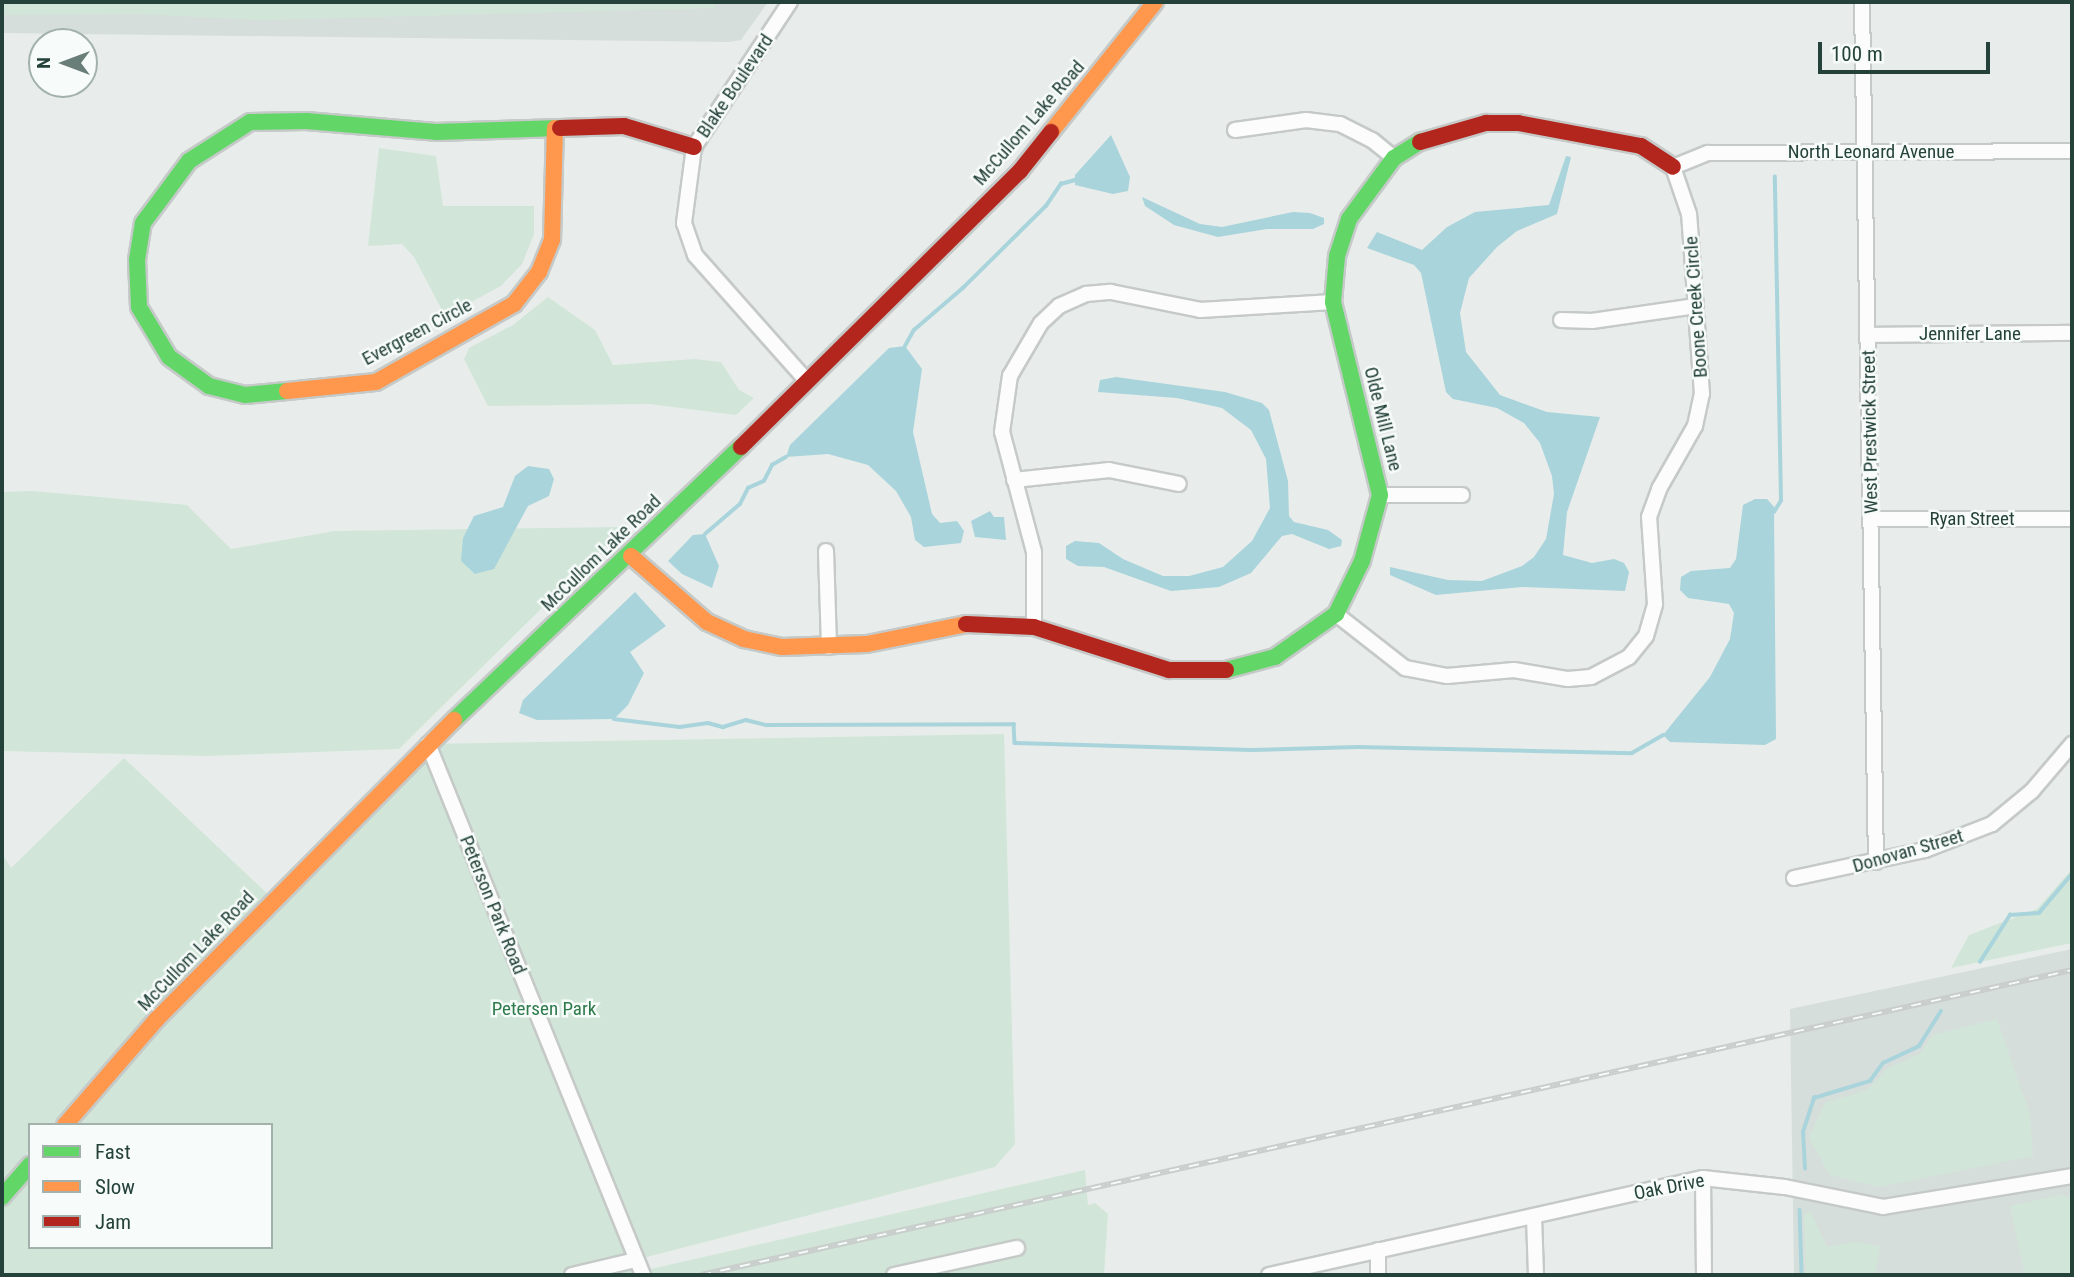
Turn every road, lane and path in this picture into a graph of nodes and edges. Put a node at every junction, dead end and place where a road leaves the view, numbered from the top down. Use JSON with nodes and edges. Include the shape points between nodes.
{"nodes":[{"id":1,"x":789,"y":2,"type":"edge"},
{"id":2,"x":1155,"y":2,"type":"edge"},
{"id":3,"x":1862,"y":2,"type":"edge"},
{"id":4,"x":555,"y":128,"type":"junction"},
{"id":5,"x":1235,"y":130,"type":"dead end"},
{"id":6,"x":694,"y":147,"type":"junction"},
{"id":7,"x":2072,"y":151,"type":"edge"},
{"id":8,"x":1865,"y":153,"type":"junction"},
{"id":9,"x":1394,"y":158,"type":"junction"},
{"id":10,"x":1673,"y":167,"type":"junction"},
{"id":11,"x":1333,"y":302,"type":"junction"},
{"id":12,"x":1696,"y":306,"type":"junction"},
{"id":13,"x":1561,"y":320,"type":"dead end"},
{"id":14,"x":2072,"y":333,"type":"edge"},
{"id":15,"x":1868,"y":335,"type":"junction"},
{"id":16,"x":807,"y":381,"type":"junction"},
{"id":17,"x":1014,"y":480,"type":"junction"},
{"id":18,"x":1179,"y":484,"type":"dead end"},
{"id":19,"x":1380,"y":495,"type":"junction"},
{"id":20,"x":1462,"y":495,"type":"dead end"},
{"id":21,"x":1872,"y":519,"type":"junction"},
{"id":22,"x":2072,"y":519,"type":"edge"},
{"id":23,"x":826,"y":551,"type":"dead end"},
{"id":24,"x":631,"y":556,"type":"junction"},
{"id":25,"x":1336,"y":614,"type":"junction"},
{"id":26,"x":1034,"y":627,"type":"junction"},
{"id":27,"x":829,"y":647,"type":"junction"},
{"id":28,"x":428,"y":744,"type":"junction"},
{"id":29,"x":2072,"y":744,"type":"edge"},
{"id":30,"x":1876,"y":862,"type":"junction"},
{"id":31,"x":1794,"y":878,"type":"dead end"},
{"id":32,"x":67,"y":1123,"type":"edge"},
{"id":33,"x":28,"y":1167,"type":"edge"},
{"id":34,"x":2072,"y":1176,"type":"edge"},
{"id":35,"x":1703,"y":1178,"type":"junction"},
{"id":36,"x":2,"y":1197,"type":"edge"},
{"id":37,"x":1534,"y":1217,"type":"junction"},
{"id":38,"x":1017,"y":1248,"type":"dead end"},
{"id":39,"x":1378,"y":1250,"type":"junction"},
{"id":40,"x":635,"y":1260,"type":"junction"},
{"id":41,"x":572,"y":1275,"type":"edge"},
{"id":42,"x":643,"y":1275,"type":"edge"},
{"id":43,"x":894,"y":1275,"type":"edge"},
{"id":44,"x":1269,"y":1275,"type":"edge"},
{"id":45,"x":1378,"y":1275,"type":"edge"},
{"id":46,"x":1536,"y":1275,"type":"edge"},
{"id":47,"x":1704,"y":1275,"type":"edge"}],
"edges":[{"from":1,"to":6,"type":"street","name":"Blake Boulevard"},
{"from":2,"to":16,"type":"street","name":"McCullom Lake Road","via":[[1020,171]]},
{"from":3,"to":8,"type":"street","name":"West Prestwick Street"},
{"from":4,"to":4,"type":"street","name":"Evergreen Circle","via":[[436,132],[306,121],[250,122],[189,161],[143,223],[137,260],[139,307],[169,357],[209,386],[245,395],[376,382],[514,304],[540,272],[552,240]]},
{"from":4,"to":6,"type":"street","name":"Evergreen Circle","via":[[624,126]]},
{"from":5,"to":9,"type":"street","via":[[1306,120],[1340,124],[1372,140]]},
{"from":6,"to":16,"type":"street","name":"Blake Boulevard","via":[[684,223],[695,255]]},
{"from":7,"to":8,"type":"street","name":"North Leonard Avenue"},
{"from":8,"to":10,"type":"street","name":"North Leonard Avenue","via":[[1708,153]]},
{"from":8,"to":15,"type":"street","name":"West Prestwick Street"},
{"from":9,"to":10,"type":"street","name":"Olde Mill Lane","via":[[1429,137],[1486,122],[1518,123],[1641,146]]},
{"from":9,"to":11,"type":"street","name":"Olde Mill Lane","via":[[1349,219],[1337,256]]},
{"from":10,"to":12,"type":"street","name":"Boone Creek Circle","via":[[1689,214]]},
{"from":11,"to":17,"type":"street","via":[[1200,310],[1111,292],[1086,294],[1059,306],[1041,323],[1010,376],[1002,432]]},
{"from":11,"to":19,"type":"street","name":"Olde Mill Lane"},
{"from":12,"to":13,"type":"street","via":[[1592,321]]},
{"from":12,"to":25,"type":"street","name":"Boone Creek Circle","via":[[1702,394],[1695,426],[1659,489],[1649,517],[1655,604],[1646,636],[1629,657],[1591,677],[1568,680],[1514,670],[1447,676],[1405,668]]},
{"from":14,"to":15,"type":"street","name":"Jennifer Lane"},
{"from":15,"to":21,"type":"street","name":"West Prestwick Street"},
{"from":16,"to":24,"type":"street","name":"McCullom Lake Road"},
{"from":17,"to":18,"type":"street","via":[[1109,470]]},
{"from":17,"to":26,"type":"street","via":[[1034,552]]},
{"from":19,"to":20,"type":"street"},
{"from":19,"to":25,"type":"street","name":"Olde Mill Lane","via":[[1362,561]]},
{"from":21,"to":22,"type":"street","name":"Ryan Street"},
{"from":21,"to":30,"type":"street","name":"West Prestwick Street"},
{"from":23,"to":27,"type":"street"},
{"from":24,"to":27,"type":"street","name":"Olde Mill Lane","via":[[707,622],[744,639],[782,647]]},
{"from":24,"to":28,"type":"street","name":"McCullom Lake Road"},
{"from":25,"to":26,"type":"street","name":"Olde Mill Lane","via":[[1275,657],[1222,671],[1169,670],[1113,656]]},
{"from":26,"to":27,"type":"street","name":"Olde Mill Lane","via":[[956,624]]},
{"from":28,"to":32,"type":"street","name":"McCullom Lake Road","via":[[156,1020]]},
{"from":28,"to":40,"type":"street","name":"Peterson Park Road"},
{"from":29,"to":30,"type":"street","name":"Donovan Street","via":[[2032,792],[1992,824],[1957,840]]},
{"from":30,"to":31,"type":"street","name":"Donovan Street"},
{"from":33,"to":36,"type":"street"},
{"from":34,"to":35,"type":"street","name":"Oak Drive","via":[[1883,1207],[1785,1187]]},
{"from":35,"to":37,"type":"street","name":"Oak Drive"},
{"from":35,"to":47,"type":"street"},
{"from":37,"to":39,"type":"street","name":"Oak Drive"},
{"from":37,"to":46,"type":"street"},
{"from":38,"to":43,"type":"street"},
{"from":39,"to":44,"type":"street","name":"Oak Drive"},
{"from":39,"to":45,"type":"street"},
{"from":40,"to":41,"type":"street"},
{"from":40,"to":42,"type":"street","name":"Peterson Park Road"}]}
